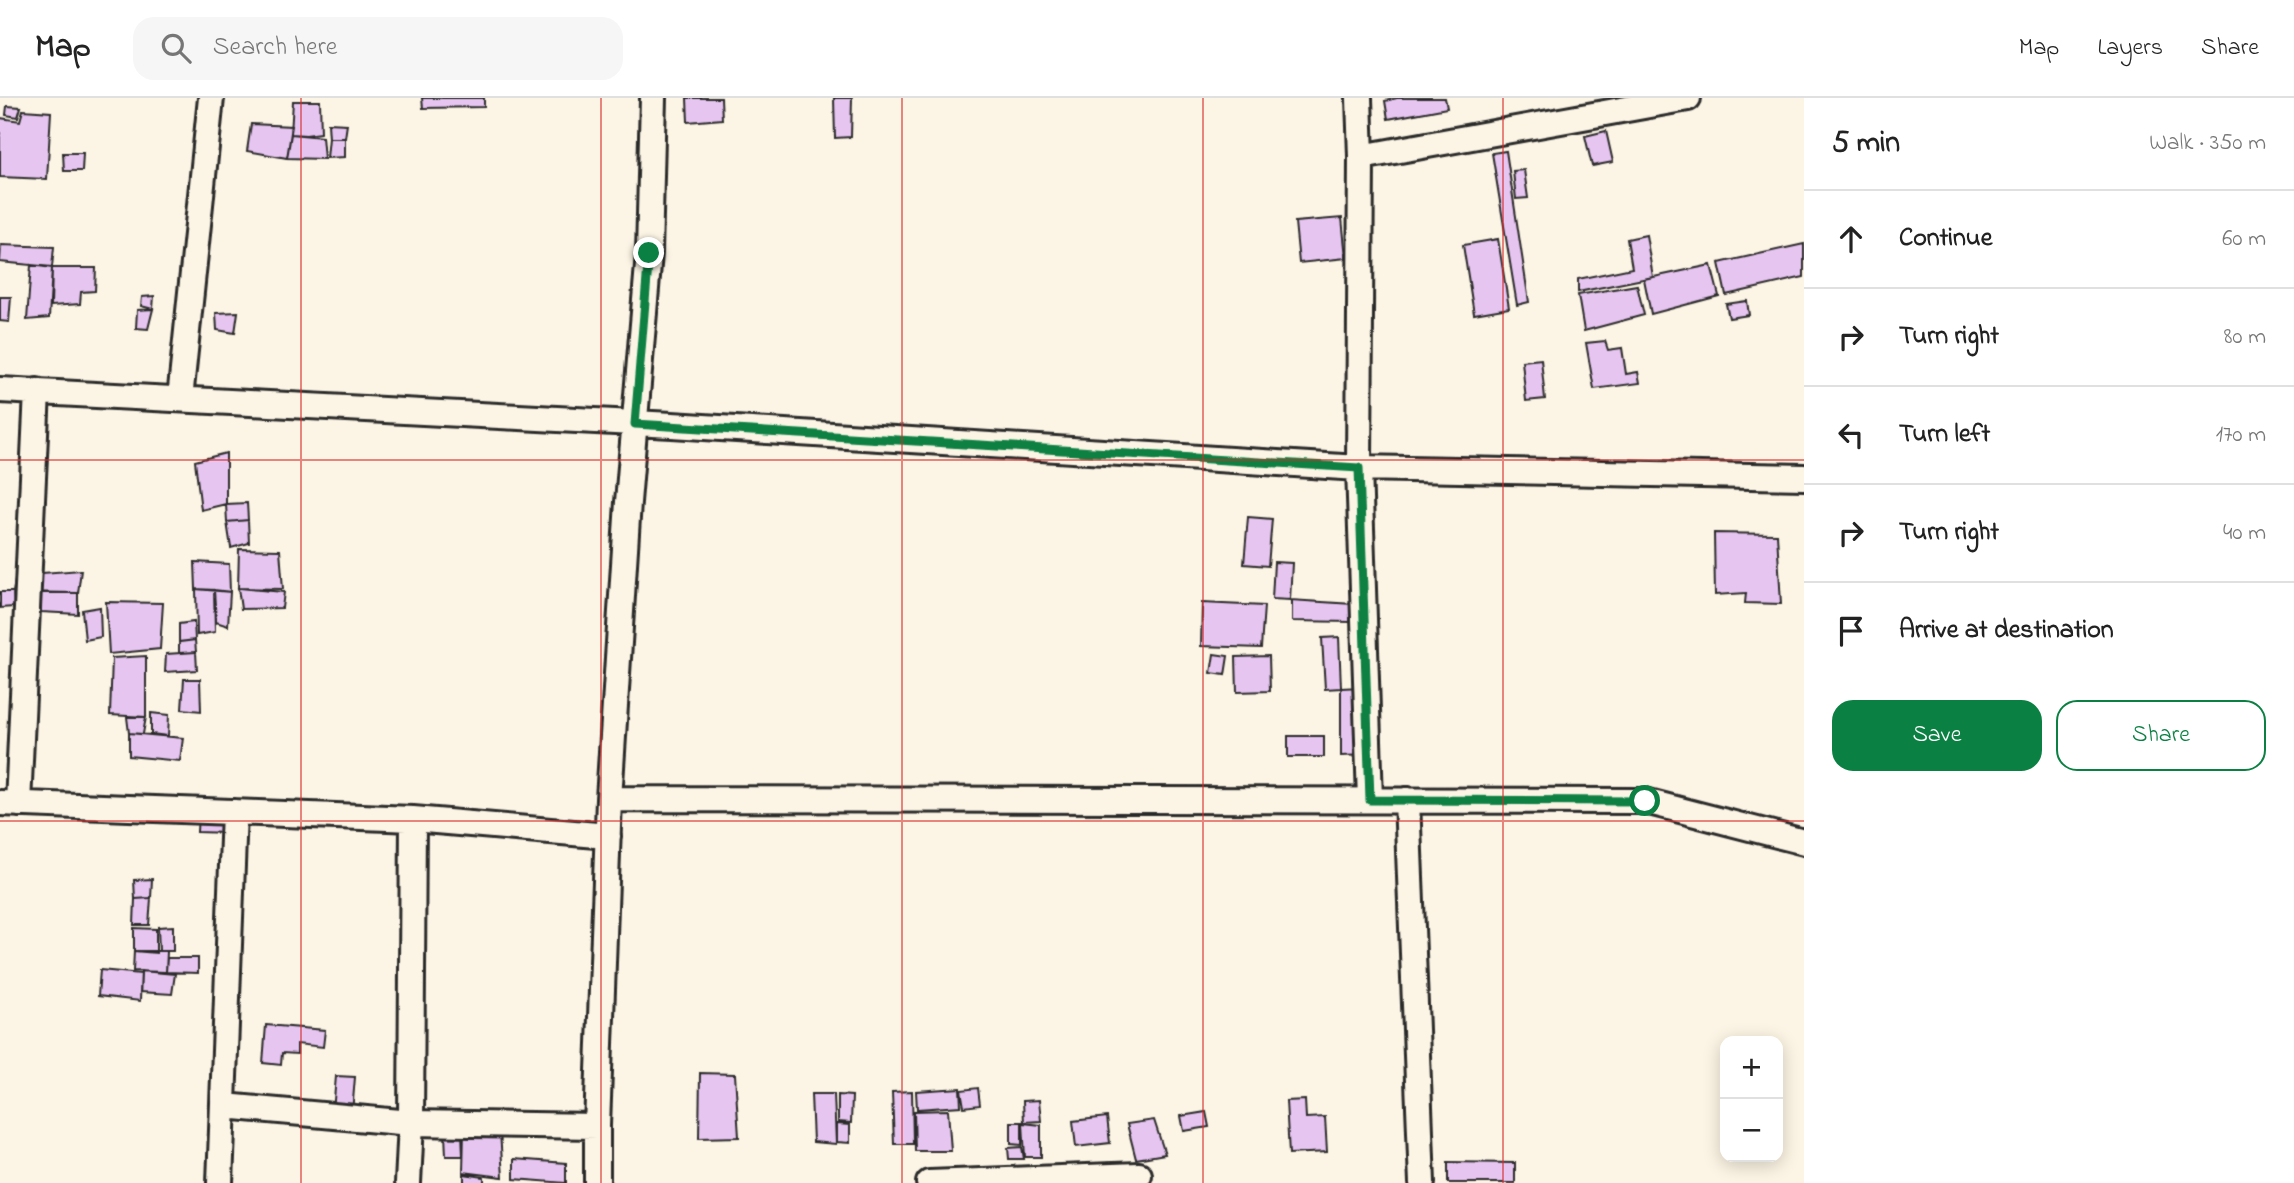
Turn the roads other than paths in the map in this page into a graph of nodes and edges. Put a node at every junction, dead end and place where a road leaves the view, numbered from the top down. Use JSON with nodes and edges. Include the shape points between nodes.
{"nodes":[{"id":1,"x":211,"y":98,"type":"edge"},
{"id":2,"x":653,"y":98,"type":"edge"},
{"id":3,"x":1359,"y":98,"type":"edge"},
{"id":4,"x":1688,"y":98,"type":"edge"},
{"id":5,"x":1361,"y":157,"type":"junction"},
{"id":6,"x":0,"y":390,"type":"edge"},
{"id":7,"x":37,"y":391,"type":"junction"},
{"id":8,"x":180,"y":399,"type":"junction"},
{"id":9,"x":635,"y":424,"type":"junction"},
{"id":10,"x":1359,"y":468,"type":"junction"},
{"id":11,"x":1804,"y":477,"type":"edge"},
{"id":12,"x":609,"y":799,"type":"junction"},
{"id":13,"x":1370,"y":800,"type":"junction"},
{"id":14,"x":1406,"y":800,"type":"junction"},
{"id":15,"x":9,"y":803,"type":"edge"},
{"id":16,"x":234,"y":811,"type":"junction"},
{"id":17,"x":413,"y":820,"type":"junction"},
{"id":18,"x":608,"y":836,"type":"junction"},
{"id":19,"x":1804,"y":842,"type":"edge"},
{"id":20,"x":225,"y":1106,"type":"junction"},
{"id":21,"x":411,"y":1124,"type":"junction"},
{"id":22,"x":597,"y":1126,"type":"junction"},
{"id":23,"x":1139,"y":1175,"type":"dead end"},
{"id":24,"x":220,"y":1183,"type":"edge"},
{"id":25,"x":408,"y":1183,"type":"edge"},
{"id":26,"x":597,"y":1183,"type":"edge"},
{"id":27,"x":929,"y":1183,"type":"edge"},
{"id":28,"x":1422,"y":1183,"type":"edge"}],
"edges":[{"from":1,"to":8,"type":"street"},
{"from":2,"to":9,"type":"street","via":[[649,253]]},
{"from":3,"to":5,"type":"street"},
{"from":4,"to":5,"type":"street"},
{"from":5,"to":10,"type":"street"},
{"from":6,"to":7,"type":"street"},
{"from":7,"to":8,"type":"street"},
{"from":7,"to":15,"type":"street"},
{"from":8,"to":9,"type":"street"},
{"from":9,"to":10,"type":"street"},
{"from":9,"to":12,"type":"street"},
{"from":10,"to":11,"type":"street"},
{"from":10,"to":13,"type":"street"},
{"from":12,"to":13,"type":"street"},
{"from":12,"to":18,"type":"street"},
{"from":13,"to":14,"type":"street"},
{"from":14,"to":19,"type":"street","via":[[1645,801]]},
{"from":14,"to":28,"type":"street"},
{"from":15,"to":16,"type":"street"},
{"from":16,"to":17,"type":"street"},
{"from":16,"to":20,"type":"street"},
{"from":17,"to":18,"type":"street"},
{"from":17,"to":21,"type":"street"},
{"from":18,"to":22,"type":"street"},
{"from":20,"to":21,"type":"street"},
{"from":20,"to":24,"type":"street"},
{"from":21,"to":22,"type":"street"},
{"from":21,"to":25,"type":"street"},
{"from":22,"to":26,"type":"street"},
{"from":23,"to":27,"type":"street"}]}
